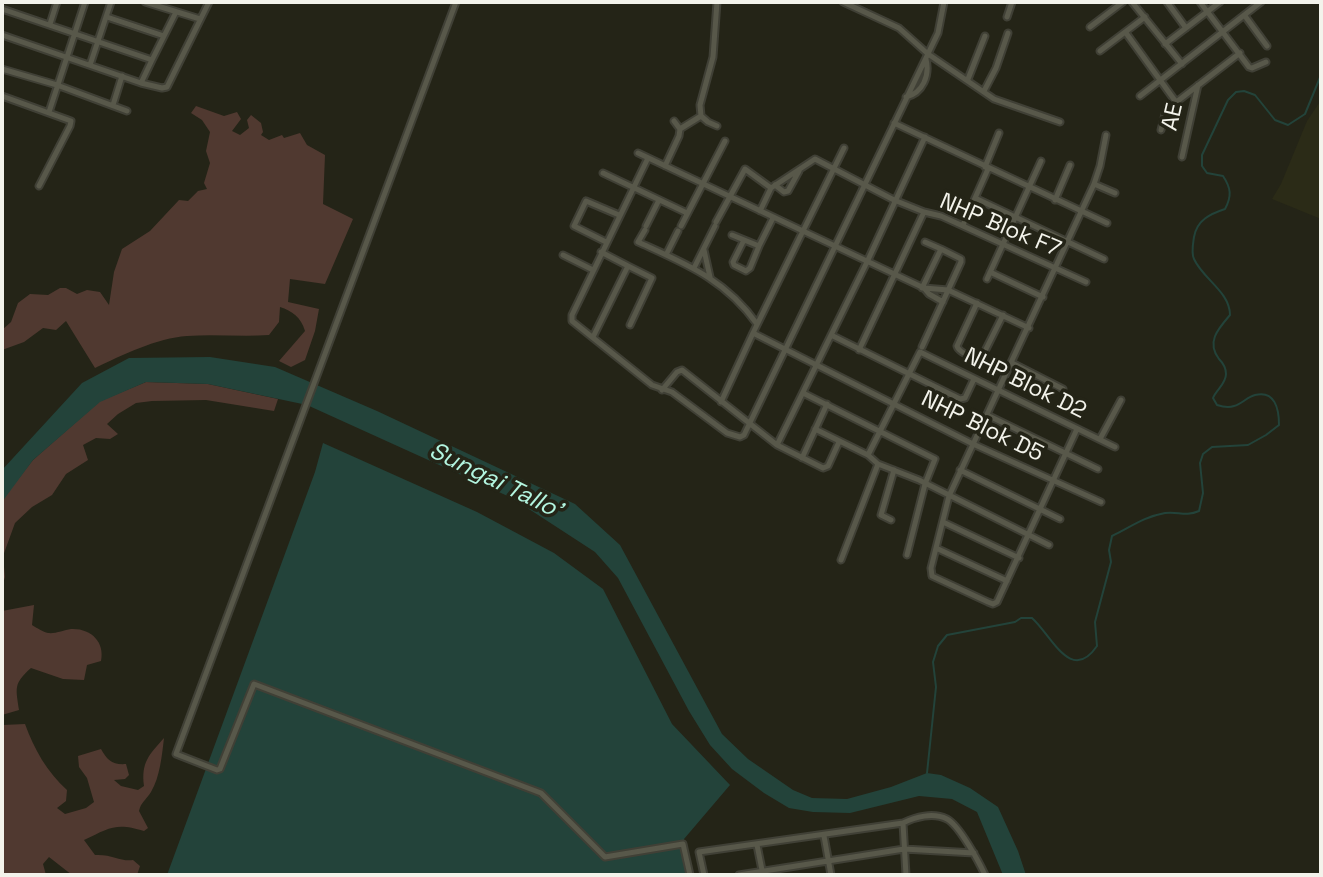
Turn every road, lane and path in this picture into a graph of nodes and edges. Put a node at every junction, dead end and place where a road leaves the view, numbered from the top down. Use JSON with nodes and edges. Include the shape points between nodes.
{"nodes":[{"id":1,"x":57,"y":2,"type":"edge"},
{"id":2,"x":85,"y":2,"type":"edge"},
{"id":3,"x":111,"y":2,"type":"edge"},
{"id":4,"x":145,"y":2,"type":"edge"},
{"id":5,"x":209,"y":2,"type":"edge"},
{"id":6,"x":456,"y":2,"type":"edge"},
{"id":7,"x":717,"y":2,"type":"edge"},
{"id":8,"x":843,"y":2,"type":"edge"},
{"id":9,"x":865,"y":2,"type":"edge"},
{"id":10,"x":944,"y":2,"type":"edge"},
{"id":11,"x":1012,"y":2,"type":"edge"},
{"id":12,"x":1123,"y":2,"type":"edge"},
{"id":13,"x":1132,"y":2,"type":"edge"},
{"id":14,"x":1167,"y":2,"type":"edge"},
{"id":15,"x":1200,"y":2,"type":"edge"},
{"id":16,"x":1220,"y":2,"type":"edge"},
{"id":17,"x":1261,"y":2,"type":"edge"},
{"id":18,"x":2,"y":9,"type":"edge"},
{"id":19,"x":862,"y":9,"type":"junction"},
{"id":20,"x":176,"y":12,"type":"junction"},
{"id":21,"x":1208,"y":12,"type":"junction"},
{"id":22,"x":1245,"y":16,"type":"junction"},
{"id":23,"x":107,"y":17,"type":"junction"},
{"id":24,"x":1007,"y":17,"type":"dead end"},
{"id":25,"x":1145,"y":17,"type":"junction"},
{"id":26,"x":200,"y":19,"type":"junction"},
{"id":27,"x":50,"y":24,"type":"junction"},
{"id":28,"x":1090,"y":27,"type":"dead end"},
{"id":29,"x":1186,"y":28,"type":"junction"},
{"id":30,"x":76,"y":33,"type":"junction"},
{"id":31,"x":1008,"y":33,"type":"dead end"},
{"id":32,"x":1126,"y":33,"type":"junction"},
{"id":33,"x":1223,"y":33,"type":"junction"},
{"id":34,"x":2,"y":35,"type":"edge"},
{"id":35,"x":163,"y":36,"type":"junction"},
{"id":36,"x":985,"y":36,"type":"dead end"},
{"id":37,"x":100,"y":41,"type":"junction"},
{"id":38,"x":1165,"y":44,"type":"junction"},
{"id":39,"x":1267,"y":46,"type":"dead end"},
{"id":40,"x":1100,"y":51,"type":"dead end"},
{"id":41,"x":1240,"y":53,"type":"junction"},
{"id":42,"x":68,"y":56,"type":"junction"},
{"id":43,"x":927,"y":56,"type":"junction"},
{"id":44,"x":152,"y":60,"type":"junction"},
{"id":45,"x":1266,"y":62,"type":"dead end"},
{"id":46,"x":1182,"y":64,"type":"junction"},
{"id":47,"x":90,"y":65,"type":"junction"},
{"id":48,"x":2,"y":69,"type":"edge"},
{"id":49,"x":122,"y":76,"type":"junction"},
{"id":50,"x":968,"y":79,"type":"junction"},
{"id":51,"x":1161,"y":80,"type":"junction"},
{"id":52,"x":141,"y":83,"type":"junction"},
{"id":53,"x":57,"y":85,"type":"junction"},
{"id":54,"x":1198,"y":85,"type":"junction"},
{"id":55,"x":984,"y":91,"type":"junction"},
{"id":56,"x":2,"y":96,"type":"edge"},
{"id":57,"x":1140,"y":96,"type":"dead end"},
{"id":58,"x":1176,"y":102,"type":"junction"},
{"id":59,"x":113,"y":105,"type":"junction"},
{"id":60,"x":127,"y":111,"type":"dead end"},
{"id":61,"x":49,"y":112,"type":"junction"},
{"id":62,"x":701,"y":116,"type":"junction"},
{"id":63,"x":674,"y":121,"type":"dead end"},
{"id":64,"x":1060,"y":121,"type":"dead end"},
{"id":65,"x":894,"y":123,"type":"junction"},
{"id":66,"x":717,"y":126,"type":"dead end"},
{"id":67,"x":680,"y":129,"type":"junction"},
{"id":68,"x":1161,"y":130,"type":"dead end"},
{"id":69,"x":999,"y":133,"type":"dead end"},
{"id":70,"x":1105,"y":135,"type":"dead end"},
{"id":71,"x":925,"y":137,"type":"junction"},
{"id":72,"x":725,"y":141,"type":"dead end"},
{"id":73,"x":844,"y":148,"type":"dead end"},
{"id":74,"x":638,"y":153,"type":"dead end"},
{"id":75,"x":1182,"y":157,"type":"dead end"},
{"id":76,"x":648,"y":158,"type":"junction"},
{"id":77,"x":749,"y":160,"type":"dead end"},
{"id":78,"x":1041,"y":161,"type":"dead end"},
{"id":79,"x":1070,"y":165,"type":"dead end"},
{"id":80,"x":665,"y":166,"type":"junction"},
{"id":81,"x":801,"y":167,"type":"junction"},
{"id":82,"x":834,"y":168,"type":"junction"},
{"id":83,"x":987,"y":168,"type":"junction"},
{"id":84,"x":745,"y":169,"type":"junction"},
{"id":85,"x":603,"y":173,"type":"dead end"},
{"id":86,"x":702,"y":184,"type":"junction"},
{"id":87,"x":1094,"y":184,"type":"junction"},
{"id":88,"x":865,"y":185,"type":"junction"},
{"id":89,"x":39,"y":186,"type":"dead end"},
{"id":90,"x":633,"y":187,"type":"junction"},
{"id":91,"x":773,"y":187,"type":"junction"},
{"id":92,"x":1027,"y":187,"type":"junction"},
{"id":93,"x":1115,"y":193,"type":"dead end"},
{"id":94,"x":729,"y":197,"type":"junction"},
{"id":95,"x":975,"y":198,"type":"junction"},
{"id":96,"x":659,"y":200,"type":"junction"},
{"id":97,"x":894,"y":200,"type":"junction"},
{"id":98,"x":1055,"y":200,"type":"junction"},
{"id":99,"x":760,"y":211,"type":"junction"},
{"id":100,"x":924,"y":212,"type":"junction"},
{"id":101,"x":1081,"y":212,"type":"junction"},
{"id":102,"x":687,"y":213,"type":"junction"},
{"id":103,"x":619,"y":215,"type":"junction"},
{"id":104,"x":1014,"y":216,"type":"junction"},
{"id":105,"x":773,"y":218,"type":"junction"},
{"id":106,"x":1107,"y":223,"type":"dead end"},
{"id":107,"x":963,"y":225,"type":"junction"},
{"id":108,"x":803,"y":231,"type":"junction"},
{"id":109,"x":732,"y":234,"type":"dead end"},
{"id":110,"x":744,"y":240,"type":"junction"},
{"id":111,"x":606,"y":242,"type":"junction"},
{"id":112,"x":925,"y":242,"type":"dead end"},
{"id":113,"x":1068,"y":242,"type":"junction"},
{"id":114,"x":1002,"y":244,"type":"junction"},
{"id":115,"x":835,"y":245,"type":"junction"},
{"id":116,"x":759,"y":246,"type":"junction"},
{"id":117,"x":941,"y":249,"type":"junction"},
{"id":118,"x":704,"y":250,"type":"junction"},
{"id":119,"x":601,"y":252,"type":"junction"},
{"id":120,"x":563,"y":255,"type":"dead end"},
{"id":121,"x":666,"y":255,"type":"junction"},
{"id":122,"x":1104,"y":259,"type":"dead end"},
{"id":123,"x":867,"y":262,"type":"junction"},
{"id":124,"x":628,"y":266,"type":"junction"},
{"id":125,"x":694,"y":268,"type":"junction"},
{"id":126,"x":593,"y":270,"type":"junction"},
{"id":127,"x":1055,"y":270,"type":"junction"},
{"id":128,"x":990,"y":272,"type":"junction"},
{"id":129,"x":894,"y":276,"type":"junction"},
{"id":130,"x":710,"y":277,"type":"junction"},
{"id":131,"x":987,"y":279,"type":"dead end"},
{"id":132,"x":1086,"y":282,"type":"dead end"},
{"id":133,"x":923,"y":288,"type":"junction"},
{"id":134,"x":948,"y":290,"type":"junction"},
{"id":135,"x":1043,"y":297,"type":"junction"},
{"id":136,"x":943,"y":302,"type":"junction"},
{"id":137,"x":977,"y":303,"type":"junction"},
{"id":138,"x":747,"y":309,"type":"junction"},
{"id":139,"x":764,"y":311,"type":"junction"},
{"id":140,"x":1003,"y":315,"type":"junction"},
{"id":141,"x":757,"y":324,"type":"junction"},
{"id":142,"x":630,"y":326,"type":"dead end"},
{"id":143,"x":1029,"y":328,"type":"junction"},
{"id":144,"x":753,"y":333,"type":"junction"},
{"id":145,"x":831,"y":335,"type":"junction"},
{"id":146,"x":593,"y":337,"type":"junction"},
{"id":147,"x":785,"y":350,"type":"junction"},
{"id":148,"x":859,"y":350,"type":"junction"},
{"id":149,"x":921,"y":350,"type":"junction"},
{"id":150,"x":1012,"y":363,"type":"junction"},
{"id":151,"x":816,"y":366,"type":"junction"},
{"id":152,"x":908,"y":374,"type":"junction"},
{"id":153,"x":974,"y":379,"type":"junction"},
{"id":154,"x":1063,"y":388,"type":"dead end"},
{"id":155,"x":662,"y":390,"type":"junction"},
{"id":156,"x":999,"y":391,"type":"junction"},
{"id":157,"x":803,"y":393,"type":"junction"},
{"id":158,"x":1121,"y":400,"type":"dead end"},
{"id":159,"x":720,"y":402,"type":"junction"},
{"id":160,"x":827,"y":404,"type":"junction"},
{"id":161,"x":896,"y":404,"type":"junction"},
{"id":162,"x":987,"y":415,"type":"junction"},
{"id":163,"x":749,"y":425,"type":"junction"},
{"id":164,"x":815,"y":429,"type":"junction"},
{"id":165,"x":1077,"y":429,"type":"junction"},
{"id":166,"x":879,"y":430,"type":"junction"},
{"id":167,"x":1100,"y":439,"type":"junction"},
{"id":168,"x":839,"y":442,"type":"junction"},
{"id":169,"x":775,"y":443,"type":"junction"},
{"id":170,"x":973,"y":444,"type":"junction"},
{"id":171,"x":1115,"y":447,"type":"dead end"},
{"id":172,"x":1066,"y":452,"type":"junction"},
{"id":173,"x":868,"y":456,"type":"junction"},
{"id":174,"x":802,"y":458,"type":"junction"},
{"id":175,"x":878,"y":464,"type":"junction"},
{"id":176,"x":1098,"y":469,"type":"dead end"},
{"id":177,"x":894,"y":470,"type":"junction"},
{"id":178,"x":960,"y":470,"type":"junction"},
{"id":179,"x":1054,"y":480,"type":"junction"},
{"id":180,"x":925,"y":484,"type":"junction"},
{"id":181,"x":949,"y":496,"type":"junction"},
{"id":182,"x":1101,"y":502,"type":"dead end"},
{"id":183,"x":1040,"y":510,"type":"junction"},
{"id":184,"x":1060,"y":519,"type":"dead end"},
{"id":185,"x":891,"y":520,"type":"dead end"},
{"id":186,"x":943,"y":522,"type":"junction"},
{"id":187,"x":1030,"y":534,"type":"junction"},
{"id":188,"x":1049,"y":544,"type":"dead end"},
{"id":189,"x":936,"y":548,"type":"junction"},
{"id":190,"x":907,"y":555,"type":"dead end"},
{"id":191,"x":1019,"y":558,"type":"junction"},
{"id":192,"x":841,"y":561,"type":"dead end"},
{"id":193,"x":1007,"y":581,"type":"junction"},
{"id":194,"x":903,"y":824,"type":"junction"},
{"id":195,"x":824,"y":836,"type":"junction"},
{"id":196,"x":757,"y":845,"type":"junction"},
{"id":197,"x":904,"y":849,"type":"junction"},
{"id":198,"x":974,"y":853,"type":"junction"},
{"id":199,"x":829,"y":861,"type":"junction"},
{"id":200,"x":762,"y":873,"type":"edge"},
{"id":201,"x":690,"y":875,"type":"edge"},
{"id":202,"x":704,"y":875,"type":"edge"},
{"id":203,"x":738,"y":875,"type":"edge"},
{"id":204,"x":831,"y":875,"type":"edge"},
{"id":205,"x":906,"y":875,"type":"edge"},
{"id":206,"x":913,"y":875,"type":"edge"},
{"id":207,"x":985,"y":875,"type":"edge"}],
"edges":[{"from":1,"to":27,"type":"street"},
{"from":2,"to":30,"type":"street"},
{"from":3,"to":23,"type":"street"},
{"from":4,"to":20,"type":"street"},
{"from":5,"to":26,"type":"street"},
{"from":6,"to":201,"type":"street","via":[[176,754],[220,769],[254,684],[541,793],[605,857],[683,844]]},
{"from":7,"to":62,"type":"street"},
{"from":8,"to":19,"type":"street"},
{"from":9,"to":19,"type":"street"},
{"from":10,"to":43,"type":"street","via":[[940,27]]},
{"from":11,"to":24,"type":"street"},
{"from":12,"to":28,"type":"street"},
{"from":13,"to":25,"type":"street"},
{"from":14,"to":29,"type":"street"},
{"from":15,"to":21,"type":"street"},
{"from":16,"to":21,"type":"street"},
{"from":17,"to":22,"type":"street","name":"AE"},
{"from":18,"to":27,"type":"street"},
{"from":19,"to":43,"type":"street","via":[[907,33]]},
{"from":20,"to":26,"type":"street"},
{"from":20,"to":35,"type":"street"},
{"from":21,"to":29,"type":"street"},
{"from":21,"to":33,"type":"street"},
{"from":22,"to":33,"type":"street","name":"AE"},
{"from":22,"to":39,"type":"street"},
{"from":23,"to":35,"type":"street"},
{"from":23,"to":37,"type":"street"},
{"from":25,"to":32,"type":"street"},
{"from":25,"to":38,"type":"street"},
{"from":26,"to":52,"type":"street","via":[[167,87]]},
{"from":27,"to":30,"type":"street"},
{"from":29,"to":38,"type":"street"},
{"from":30,"to":37,"type":"street"},
{"from":30,"to":42,"type":"street"},
{"from":31,"to":55,"type":"street"},
{"from":32,"to":40,"type":"street"},
{"from":32,"to":51,"type":"street","name":"AE"},
{"from":33,"to":41,"type":"street"},
{"from":33,"to":46,"type":"street","name":"AE"},
{"from":34,"to":42,"type":"street"},
{"from":35,"to":44,"type":"street"},
{"from":36,"to":50,"type":"street"},
{"from":37,"to":44,"type":"street"},
{"from":37,"to":47,"type":"street"},
{"from":38,"to":46,"type":"street"},
{"from":41,"to":45,"type":"street","via":[[1250,68]]},
{"from":41,"to":54,"type":"street","name":"AE"},
{"from":42,"to":47,"type":"street"},
{"from":42,"to":53,"type":"street"},
{"from":43,"to":50,"type":"street"},
{"from":43,"to":65,"type":"street"},
{"from":44,"to":52,"type":"street"},
{"from":46,"to":51,"type":"street","name":"AE"},
{"from":47,"to":49,"type":"street"},
{"from":48,"to":53,"type":"street"},
{"from":49,"to":52,"type":"street"},
{"from":49,"to":59,"type":"street"},
{"from":50,"to":55,"type":"street"},
{"from":51,"to":57,"type":"street","name":"AE"},
{"from":51,"to":58,"type":"street","name":"AE"},
{"from":53,"to":59,"type":"street"},
{"from":53,"to":61,"type":"street"},
{"from":54,"to":58,"type":"street","name":"AE"},
{"from":54,"to":75,"type":"street","name":"AE"},
{"from":55,"to":64,"type":"street","via":[[1004,104]]},
{"from":56,"to":61,"type":"street"},
{"from":58,"to":68,"type":"street","name":"AE","via":[[1165,111]]},
{"from":59,"to":60,"type":"street"},
{"from":61,"to":89,"type":"street","via":[[71,122]]},
{"from":62,"to":66,"type":"street"},
{"from":62,"to":67,"type":"street"},
{"from":63,"to":67,"type":"street"},
{"from":65,"to":71,"type":"street"},
{"from":65,"to":88,"type":"street"},
{"from":67,"to":80,"type":"street"},
{"from":69,"to":83,"type":"street"},
{"from":70,"to":87,"type":"street"},
{"from":71,"to":83,"type":"street"},
{"from":71,"to":97,"type":"street"},
{"from":72,"to":86,"type":"street"},
{"from":73,"to":82,"type":"street"},
{"from":74,"to":76,"type":"street"},
{"from":76,"to":80,"type":"street"},
{"from":76,"to":90,"type":"street"},
{"from":77,"to":84,"type":"street"},
{"from":78,"to":92,"type":"street"},
{"from":79,"to":98,"type":"street"},
{"from":80,"to":86,"type":"street"},
{"from":81,"to":82,"type":"street","via":[[815,159]]},
{"from":81,"to":91,"type":"street"},
{"from":81,"to":91,"type":"street","via":[[790,190]]},
{"from":82,"to":88,"type":"street"},
{"from":82,"to":108,"type":"street"},
{"from":83,"to":92,"type":"street"},
{"from":83,"to":95,"type":"street"},
{"from":84,"to":91,"type":"street"},
{"from":84,"to":94,"type":"street"},
{"from":85,"to":90,"type":"street"},
{"from":86,"to":94,"type":"street"},
{"from":86,"to":102,"type":"street"},
{"from":87,"to":93,"type":"street"},
{"from":87,"to":101,"type":"street"},
{"from":88,"to":97,"type":"street"},
{"from":88,"to":115,"type":"street"},
{"from":90,"to":96,"type":"street"},
{"from":90,"to":103,"type":"street"},
{"from":91,"to":99,"type":"street"},
{"from":92,"to":98,"type":"street"},
{"from":92,"to":104,"type":"street"},
{"from":94,"to":99,"type":"street"},
{"from":94,"to":118,"type":"street"},
{"from":95,"to":104,"type":"street"},
{"from":95,"to":107,"type":"street"},
{"from":96,"to":102,"type":"street"},
{"from":96,"to":121,"type":"street","via":[[638,242]]},
{"from":97,"to":100,"type":"street"},
{"from":97,"to":123,"type":"street"},
{"from":98,"to":101,"type":"street"},
{"from":99,"to":105,"type":"street"},
{"from":100,"to":107,"type":"street","name":"NHP Blok F7"},
{"from":100,"to":129,"type":"street","name":"NHP Blok F7"},
{"from":101,"to":106,"type":"street"},
{"from":101,"to":113,"type":"street"},
{"from":102,"to":121,"type":"street"},
{"from":103,"to":111,"type":"street"},
{"from":103,"to":111,"type":"street","via":[[586,201],[574,226]]},
{"from":104,"to":113,"type":"street"},
{"from":104,"to":114,"type":"street"},
{"from":105,"to":108,"type":"street"},
{"from":105,"to":116,"type":"street"},
{"from":107,"to":114,"type":"street","name":"NHP Blok F7"},
{"from":108,"to":115,"type":"street"},
{"from":108,"to":139,"type":"street"},
{"from":109,"to":110,"type":"street"},
{"from":110,"to":116,"type":"street"},
{"from":110,"to":116,"type":"street","via":[[733,262],[742,270],[750,268]]},
{"from":111,"to":119,"type":"street"},
{"from":112,"to":117,"type":"street"},
{"from":113,"to":122,"type":"street"},
{"from":113,"to":127,"type":"street"},
{"from":114,"to":127,"type":"street","name":"NHP Blok F7"},
{"from":114,"to":128,"type":"street"},
{"from":115,"to":123,"type":"street"},
{"from":115,"to":147,"type":"street"},
{"from":117,"to":133,"type":"street"},
{"from":117,"to":134,"type":"street","via":[[961,260]]},
{"from":118,"to":125,"type":"street"},
{"from":118,"to":130,"type":"street"},
{"from":119,"to":124,"type":"street"},
{"from":119,"to":126,"type":"street"},
{"from":120,"to":126,"type":"street"},
{"from":121,"to":125,"type":"street"},
{"from":123,"to":129,"type":"street"},
{"from":123,"to":145,"type":"street"},
{"from":124,"to":142,"type":"street","via":[[653,276]]},
{"from":124,"to":146,"type":"street"},
{"from":125,"to":130,"type":"street"},
{"from":126,"to":146,"type":"street","via":[[571,319]]},
{"from":127,"to":132,"type":"street","name":"NHP Blok F7"},
{"from":127,"to":135,"type":"street"},
{"from":128,"to":131,"type":"street"},
{"from":128,"to":135,"type":"street"},
{"from":129,"to":133,"type":"street"},
{"from":129,"to":148,"type":"street","name":"NHP Blok F7"},
{"from":130,"to":138,"type":"street"},
{"from":133,"to":134,"type":"street"},
{"from":133,"to":136,"type":"street"},
{"from":134,"to":136,"type":"street"},
{"from":134,"to":137,"type":"street"},
{"from":135,"to":143,"type":"street"},
{"from":136,"to":149,"type":"street"},
{"from":137,"to":140,"type":"street"},
{"from":137,"to":140,"type":"street","via":[[957,346],[974,358],[982,357]]},
{"from":138,"to":139,"type":"street"},
{"from":138,"to":141,"type":"street"},
{"from":139,"to":141,"type":"street"},
{"from":140,"to":143,"type":"street"},
{"from":141,"to":144,"type":"street"},
{"from":143,"to":150,"type":"street"},
{"from":144,"to":147,"type":"street","name":"NHP Blok D5"},
{"from":144,"to":159,"type":"street"},
{"from":145,"to":148,"type":"street"},
{"from":145,"to":151,"type":"street"},
{"from":146,"to":155,"type":"street"},
{"from":147,"to":151,"type":"street","name":"NHP Blok D5"},
{"from":147,"to":163,"type":"street"},
{"from":148,"to":152,"type":"street"},
{"from":149,"to":152,"type":"street"},
{"from":149,"to":153,"type":"street","name":"NHP Blok D2"},
{"from":150,"to":154,"type":"street"},
{"from":150,"to":156,"type":"street"},
{"from":151,"to":157,"type":"street"},
{"from":151,"to":161,"type":"street","name":"NHP Blok D5"},
{"from":152,"to":153,"type":"street","via":[[960,399],[965,398]]},
{"from":152,"to":161,"type":"street"},
{"from":153,"to":156,"type":"street","name":"NHP Blok D2"},
{"from":155,"to":159,"type":"street","via":[[681,370]]},
{"from":155,"to":163,"type":"street","via":[[733,437],[744,435]]},
{"from":156,"to":162,"type":"street"},
{"from":156,"to":165,"type":"street","name":"NHP Blok D2"},
{"from":157,"to":160,"type":"street"},
{"from":157,"to":169,"type":"street"},
{"from":158,"to":167,"type":"street"},
{"from":159,"to":163,"type":"street"},
{"from":160,"to":164,"type":"street"},
{"from":160,"to":166,"type":"street"},
{"from":161,"to":166,"type":"street"},
{"from":161,"to":170,"type":"street","name":"NHP Blok D5"},
{"from":162,"to":170,"type":"street"},
{"from":162,"to":172,"type":"street"},
{"from":163,"to":169,"type":"street"},
{"from":164,"to":168,"type":"street"},
{"from":164,"to":174,"type":"street"},
{"from":165,"to":167,"type":"street","name":"NHP Blok D2"},
{"from":165,"to":172,"type":"street"},
{"from":166,"to":173,"type":"street"},
{"from":166,"to":180,"type":"street","via":[[935,459]]},
{"from":167,"to":171,"type":"street","name":"NHP Blok D2"},
{"from":168,"to":173,"type":"street"},
{"from":168,"to":174,"type":"street","via":[[825,468]]},
{"from":169,"to":174,"type":"street"},
{"from":170,"to":178,"type":"street"},
{"from":170,"to":179,"type":"street","name":"NHP Blok D5"},
{"from":172,"to":176,"type":"street"},
{"from":172,"to":179,"type":"street"},
{"from":173,"to":175,"type":"street"},
{"from":175,"to":177,"type":"street"},
{"from":175,"to":192,"type":"street"},
{"from":177,"to":180,"type":"street"},
{"from":177,"to":185,"type":"street","via":[[881,515]]},
{"from":178,"to":181,"type":"street"},
{"from":178,"to":183,"type":"street"},
{"from":179,"to":182,"type":"street","name":"NHP Blok D5"},
{"from":179,"to":183,"type":"street"},
{"from":180,"to":181,"type":"street"},
{"from":180,"to":190,"type":"street"},
{"from":181,"to":186,"type":"street"},
{"from":181,"to":187,"type":"street"},
{"from":183,"to":184,"type":"street"},
{"from":183,"to":187,"type":"street"},
{"from":186,"to":189,"type":"street"},
{"from":186,"to":191,"type":"street"},
{"from":187,"to":188,"type":"street"},
{"from":187,"to":191,"type":"street"},
{"from":189,"to":193,"type":"street"},
{"from":189,"to":193,"type":"street","via":[[931,568],[937,579],[993,604]]},
{"from":191,"to":193,"type":"street"},
{"from":194,"to":195,"type":"street"},
{"from":194,"to":197,"type":"street"},
{"from":194,"to":198,"type":"street","via":[[928,816],[947,819]]},
{"from":195,"to":196,"type":"street"},
{"from":195,"to":199,"type":"street"},
{"from":196,"to":200,"type":"street"},
{"from":196,"to":202,"type":"street","via":[[699,852]]},
{"from":197,"to":198,"type":"street"},
{"from":197,"to":199,"type":"street"},
{"from":197,"to":205,"type":"street"},
{"from":198,"to":207,"type":"street"},
{"from":199,"to":200,"type":"street"},
{"from":199,"to":204,"type":"street"},
{"from":200,"to":203,"type":"street"},
{"from":205,"to":206,"type":"street"}]}
